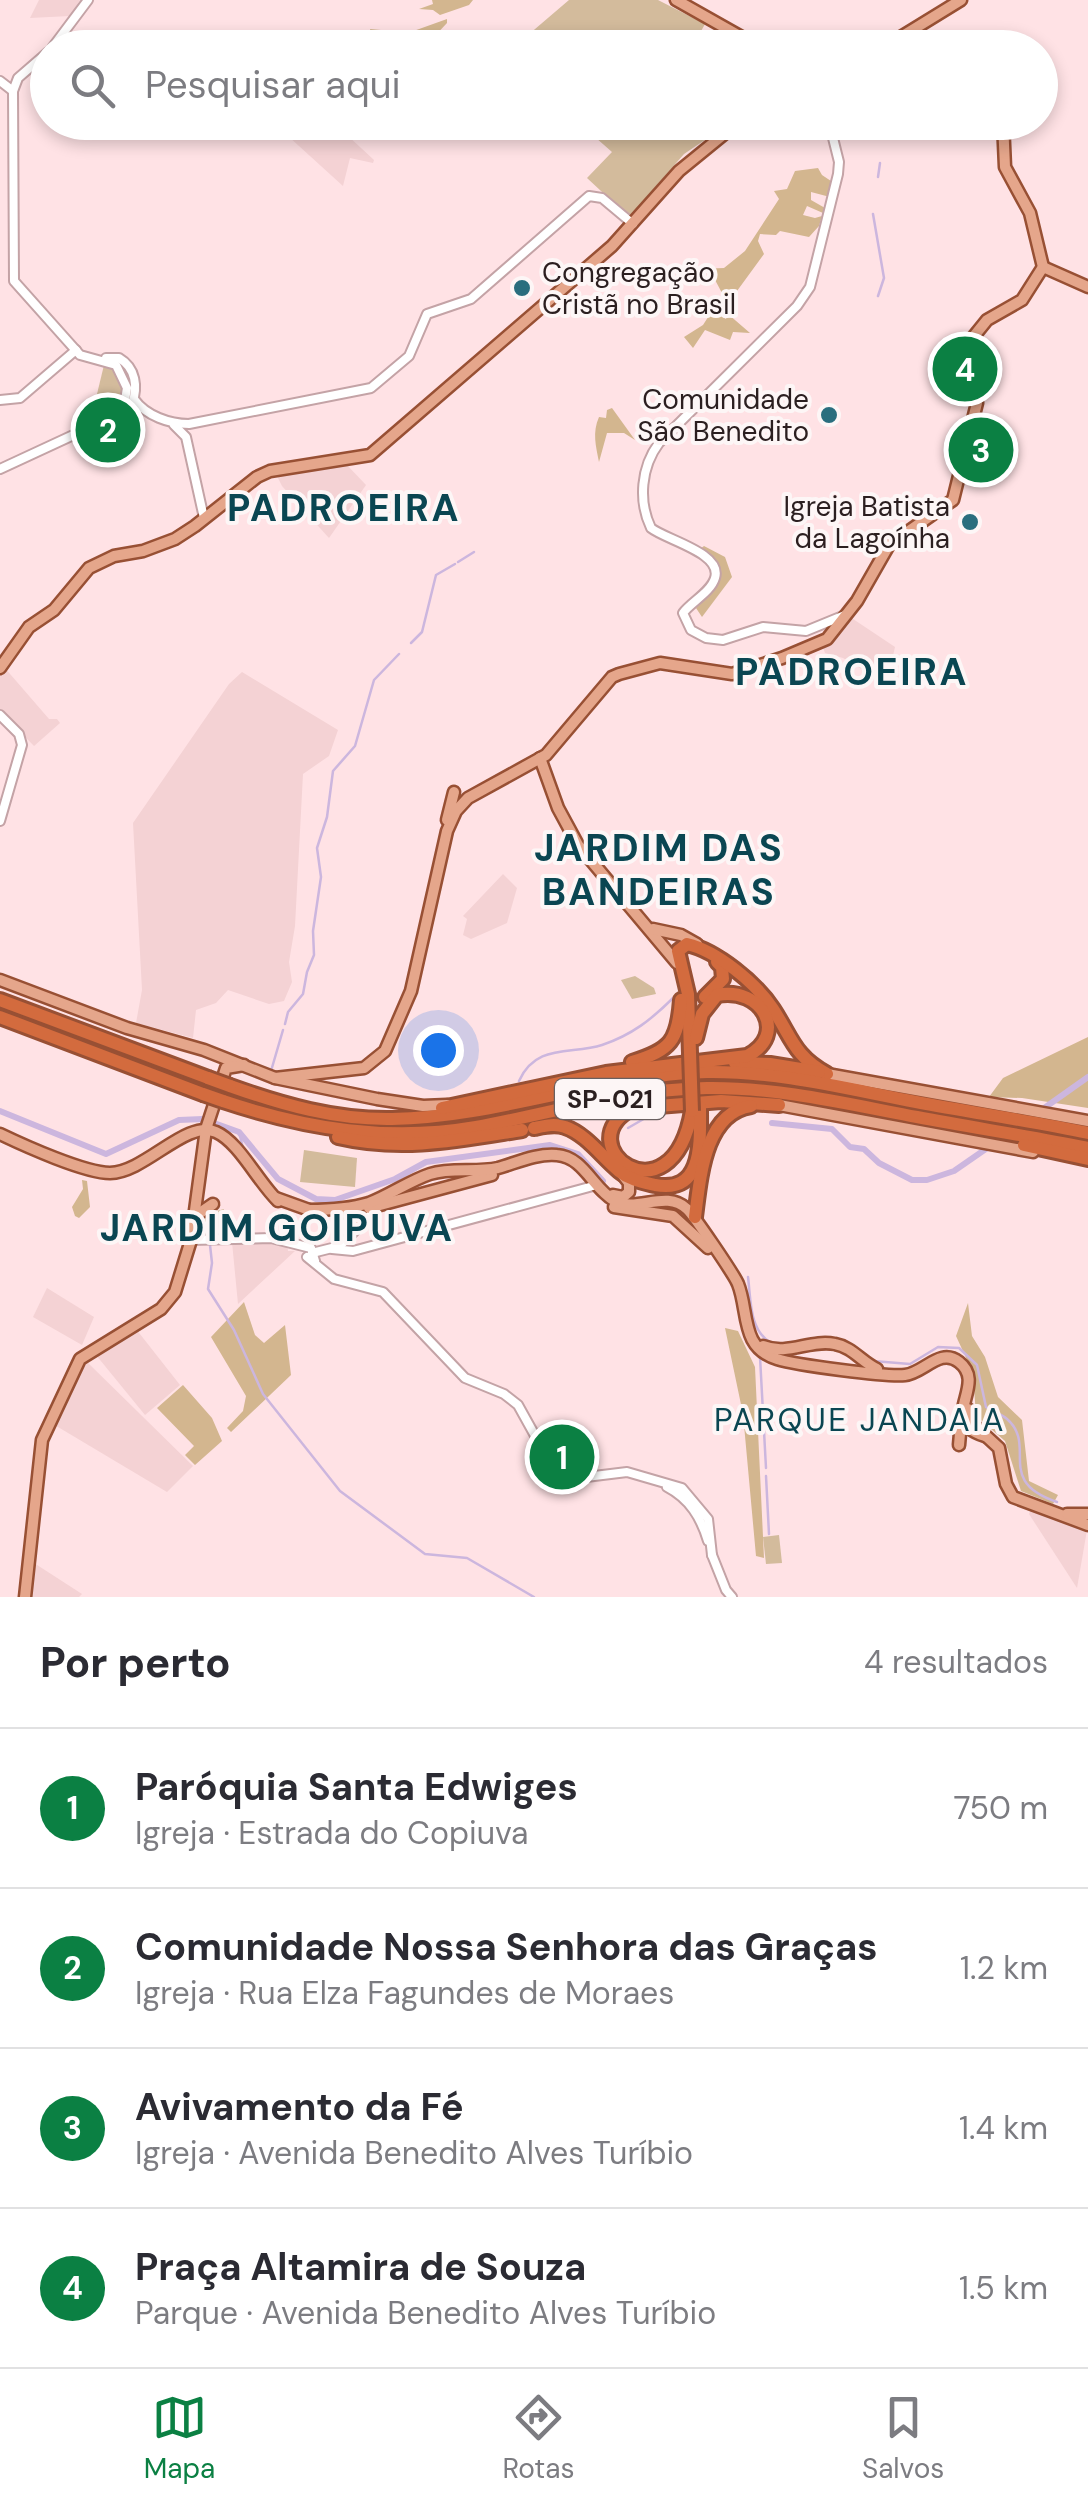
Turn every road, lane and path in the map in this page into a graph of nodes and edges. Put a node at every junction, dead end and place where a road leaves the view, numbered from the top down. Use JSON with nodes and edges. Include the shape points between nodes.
{"nodes":[{"id":1,"x":88,"y":0,"type":"edge"},
{"id":2,"x":676,"y":0,"type":"edge"},
{"id":3,"x":961,"y":0,"type":"edge"},
{"id":4,"x":65,"y":30,"type":"edge"},
{"id":5,"x":729,"y":30,"type":"edge"},
{"id":6,"x":918,"y":30,"type":"edge"},
{"id":7,"x":30,"y":68,"type":"edge"},
{"id":8,"x":0,"y":81,"type":"edge"},
{"id":9,"x":13,"y":91,"type":"junction"},
{"id":10,"x":717,"y":140,"type":"edge"},
{"id":11,"x":833,"y":140,"type":"edge"},
{"id":12,"x":1004,"y":140,"type":"edge"},
{"id":13,"x":633,"y":224,"type":"junction"},
{"id":14,"x":1043,"y":267,"type":"junction"},
{"id":15,"x":1088,"y":287,"type":"edge"},
{"id":16,"x":76,"y":350,"type":"junction"},
{"id":17,"x":102,"y":360,"type":"junction"},
{"id":18,"x":134,"y":399,"type":"junction"},
{"id":19,"x":0,"y":400,"type":"edge"},
{"id":20,"x":141,"y":408,"type":"junction"},
{"id":21,"x":126,"y":410,"type":"junction"},
{"id":22,"x":172,"y":424,"type":"junction"},
{"id":23,"x":192,"y":424,"type":"junction"},
{"id":24,"x":186,"y":437,"type":"junction"},
{"id":25,"x":0,"y":469,"type":"edge"},
{"id":26,"x":204,"y":518,"type":"junction"},
{"id":27,"x":849,"y":614,"type":"junction"},
{"id":28,"x":0,"y":668,"type":"edge"},
{"id":29,"x":0,"y":716,"type":"edge"},
{"id":30,"x":540,"y":758,"type":"junction"},
{"id":31,"x":454,"y":792,"type":"dead end"},
{"id":32,"x":0,"y":820,"type":"edge"},
{"id":33,"x":447,"y":831,"type":"junction"},
{"id":34,"x":648,"y":925,"type":"junction"},
{"id":35,"x":708,"y":953,"type":"junction"},
{"id":36,"x":682,"y":975,"type":"junction"},
{"id":37,"x":0,"y":980,"type":"edge"},
{"id":38,"x":0,"y":1000,"type":"edge"},
{"id":39,"x":0,"y":1017,"type":"edge"},
{"id":40,"x":696,"y":1051,"type":"junction"},
{"id":41,"x":244,"y":1065,"type":"junction"},
{"id":42,"x":827,"y":1074,"type":"junction"},
{"id":43,"x":295,"y":1079,"type":"junction"},
{"id":44,"x":220,"y":1081,"type":"junction"},
{"id":45,"x":551,"y":1083,"type":"junction"},
{"id":46,"x":458,"y":1104,"type":"junction"},
{"id":47,"x":779,"y":1105,"type":"junction"},
{"id":48,"x":696,"y":1109,"type":"junction"},
{"id":49,"x":329,"y":1114,"type":"junction"},
{"id":50,"x":1031,"y":1117,"type":"junction"},
{"id":51,"x":283,"y":1120,"type":"junction"},
{"id":52,"x":208,"y":1121,"type":"junction"},
{"id":53,"x":1088,"y":1121,"type":"edge"},
{"id":54,"x":700,"y":1126,"type":"junction"},
{"id":55,"x":1088,"y":1133,"type":"edge"},
{"id":56,"x":0,"y":1134,"type":"edge"},
{"id":57,"x":1001,"y":1139,"type":"junction"},
{"id":58,"x":1088,"y":1148,"type":"edge"},
{"id":59,"x":1088,"y":1161,"type":"edge"},
{"id":60,"x":440,"y":1172,"type":"junction"},
{"id":61,"x":622,"y":1174,"type":"junction"},
{"id":62,"x":410,"y":1184,"type":"junction"},
{"id":63,"x":589,"y":1185,"type":"junction"},
{"id":64,"x":449,"y":1186,"type":"junction"},
{"id":65,"x":412,"y":1197,"type":"junction"},
{"id":66,"x":698,"y":1199,"type":"junction"},
{"id":67,"x":213,"y":1204,"type":"dead end"},
{"id":68,"x":386,"y":1204,"type":"junction"},
{"id":69,"x":369,"y":1208,"type":"junction"},
{"id":70,"x":309,"y":1210,"type":"junction"},
{"id":71,"x":341,"y":1212,"type":"junction"},
{"id":72,"x":673,"y":1216,"type":"junction"},
{"id":73,"x":694,"y":1217,"type":"junction"},
{"id":74,"x":194,"y":1218,"type":"junction"},
{"id":75,"x":359,"y":1224,"type":"junction"},
{"id":76,"x":191,"y":1240,"type":"junction"},
{"id":77,"x":206,"y":1240,"type":"junction"},
{"id":78,"x":343,"y":1243,"type":"junction"},
{"id":79,"x":366,"y":1246,"type":"junction"},
{"id":80,"x":328,"y":1250,"type":"junction"},
{"id":81,"x":309,"y":1252,"type":"junction"},
{"id":82,"x":721,"y":1259,"type":"junction"},
{"id":83,"x":750,"y":1337,"type":"junction"},
{"id":84,"x":810,"y":1344,"type":"junction"},
{"id":85,"x":854,"y":1352,"type":"junction"},
{"id":86,"x":810,"y":1364,"type":"junction"},
{"id":87,"x":846,"y":1368,"type":"junction"},
{"id":88,"x":902,"y":1376,"type":"junction"},
{"id":89,"x":967,"y":1393,"type":"junction"},
{"id":90,"x":962,"y":1416,"type":"junction"},
{"id":91,"x":986,"y":1436,"type":"junction"},
{"id":92,"x":959,"y":1444,"type":"dead end"},
{"id":93,"x":1056,"y":1513,"type":"junction"},
{"id":94,"x":1088,"y":1514,"type":"edge"},
{"id":95,"x":1088,"y":1525,"type":"edge"},
{"id":96,"x":25,"y":1597,"type":"edge"},
{"id":97,"x":732,"y":1597,"type":"edge"}],
"edges":[{"from":1,"to":4,"type":"street"},
{"from":2,"to":5,"type":"main road"},
{"from":3,"to":6,"type":"main road"},
{"from":7,"to":9,"type":"street"},
{"from":8,"to":9,"type":"street"},
{"from":9,"to":16,"type":"street","via":[[14,280]]},
{"from":10,"to":13,"type":"main road"},
{"from":11,"to":27,"type":"street","via":[[839,167],[810,288],[652,454],[644,476],[645,514],[650,528],[707,557],[715,568],[714,580],[683,614],[699,635],[723,640],[763,627],[806,631]]},
{"from":12,"to":14,"type":"main road","via":[[1005,167],[1030,213]]},
{"from":13,"to":23,"type":"street","via":[[602,198],[589,196],[471,299],[427,314],[414,348],[367,390]]},
{"from":13,"to":26,"type":"main road","via":[[370,455],[270,471]]},
{"from":14,"to":15,"type":"main road"},
{"from":14,"to":27,"type":"main road","via":[[1022,300],[987,320],[970,341],[978,403],[953,500],[889,545]]},
{"from":16,"to":17,"type":"street"},
{"from":16,"to":19,"type":"street","via":[[20,398]]},
{"from":17,"to":18,"type":"street","via":[[126,362],[135,378]]},
{"from":17,"to":21,"type":"street","via":[[122,374]]},
{"from":18,"to":20,"type":"street"},
{"from":18,"to":21,"type":"street"},
{"from":20,"to":21,"type":"street"},
{"from":20,"to":22,"type":"street"},
{"from":21,"to":25,"type":"street"},
{"from":22,"to":23,"type":"street"},
{"from":22,"to":24,"type":"street"},
{"from":23,"to":24,"type":"street"},
{"from":24,"to":26,"type":"street"},
{"from":26,"to":28,"type":"main road","via":[[158,546],[89,568]]},
{"from":27,"to":30,"type":"main road","via":[[815,645],[732,674],[660,663],[618,674]]},
{"from":29,"to":32,"type":"street","via":[[20,734],[22,746]]},
{"from":30,"to":33,"type":"main road","via":[[468,798]]},
{"from":30,"to":34,"type":"main road","via":[[573,838]]},
{"from":31,"to":33,"type":"main road"},
{"from":33,"to":43,"type":"main road","via":[[411,991],[390,1044],[368,1066]]},
{"from":34,"to":35,"type":"main road"},
{"from":34,"to":36,"type":"main road"},
{"from":35,"to":36,"type":"highway","via":[[683,944]]},
{"from":35,"to":40,"type":"highway","via":[[722,967],[723,979],[697,1010]]},
{"from":35,"to":42,"type":"highway","via":[[764,998],[798,1053]]},
{"from":36,"to":40,"type":"highway"},
{"from":36,"to":45,"type":"highway","via":[[678,1028],[670,1044]]},
{"from":37,"to":41,"type":"main road"},
{"from":38,"to":44,"type":"highway","number":"SP-021"},
{"from":39,"to":51,"type":"highway","number":"SP-021","bridge":true},
{"from":40,"to":40,"type":"highway","via":[[702,1014],[717,995],[756,1000],[766,1036],[756,1051]]},
{"from":40,"to":42,"type":"highway"},
{"from":40,"to":45,"type":"highway","via":[[664,1064]]},
{"from":40,"to":48,"type":"highway","bridge":true},
{"from":41,"to":43,"type":"main road"},
{"from":41,"to":44,"type":"main road","via":[[228,1066]]},
{"from":42,"to":50,"type":"main road"},
{"from":43,"to":44,"type":"main road","via":[[287,1086],[230,1069]]},
{"from":43,"to":46,"type":"main road","via":[[422,1106]]},
{"from":44,"to":49,"type":"highway","number":"SP-021"},
{"from":44,"to":52,"type":"main road"},
{"from":45,"to":46,"type":"highway"},
{"from":46,"to":49,"type":"highway"},
{"from":47,"to":48,"type":"highway","via":[[721,1101],[633,1108],[612,1128],[613,1151],[639,1172],[663,1166]]},
{"from":47,"to":57,"type":"main road"},
{"from":47,"to":66,"type":"highway","via":[[741,1108],[723,1119]]},
{"from":48,"to":54,"type":"highway"},
{"from":49,"to":50,"type":"highway","number":"SP-021","via":[[424,1118],[646,1077],[721,1072]]},
{"from":50,"to":53,"type":"main road"},
{"from":50,"to":55,"type":"highway","number":"SP-021"},
{"from":51,"to":57,"type":"highway","number":"SP-021","via":[[374,1134],[426,1133],[633,1095],[710,1088],[782,1092]]},
{"from":51,"to":61,"type":"highway","via":[[368,1144],[404,1146],[553,1125],[569,1128]]},
{"from":52,"to":56,"type":"main road","via":[[131,1169],[111,1173]]},
{"from":52,"to":70,"type":"main road","via":[[260,1184]]},
{"from":52,"to":74,"type":"main road"},
{"from":54,"to":61,"type":"highway","via":[[695,1168],[678,1186]]},
{"from":54,"to":66,"type":"highway"},
{"from":57,"to":58,"type":"highway","number":"SP-021"},
{"from":57,"to":59,"type":"highway"},
{"from":60,"to":62,"type":"main road"},
{"from":60,"to":63,"type":"main road","via":[[557,1155],[577,1163]]},
{"from":60,"to":64,"type":"main road","via":[[429,1184]]},
{"from":61,"to":63,"type":"main road","via":[[629,1184],[626,1196]]},
{"from":62,"to":65,"type":"main road","via":[[420,1188]]},
{"from":62,"to":69,"type":"main road"},
{"from":62,"to":70,"type":"main road","via":[[367,1203]]},
{"from":63,"to":64,"type":"main road","via":[[570,1164],[552,1160]]},
{"from":63,"to":72,"type":"main road","via":[[613,1207]]},
{"from":63,"to":73,"type":"main road","via":[[620,1203],[672,1201]]},
{"from":63,"to":79,"type":"street"},
{"from":64,"to":65,"type":"main road"},
{"from":65,"to":68,"type":"main road"},
{"from":66,"to":73,"type":"highway"},
{"from":67,"to":74,"type":"main road"},
{"from":68,"to":69,"type":"main road"},
{"from":68,"to":75,"type":"street"},
{"from":69,"to":71,"type":"main road"},
{"from":69,"to":75,"type":"street"},
{"from":70,"to":71,"type":"main road"},
{"from":71,"to":75,"type":"main road","via":[[358,1215]]},
{"from":72,"to":73,"type":"main road","via":[[688,1222]]},
{"from":72,"to":82,"type":"main road"},
{"from":73,"to":82,"type":"main road"},
{"from":74,"to":76,"type":"main road"},
{"from":74,"to":77,"type":"main road"},
{"from":75,"to":78,"type":"street"},
{"from":76,"to":77,"type":"street"},
{"from":76,"to":96,"type":"main road","via":[[167,1303],[80,1359],[66,1383],[40,1450]]},
{"from":77,"to":81,"type":"street","via":[[271,1238]]},
{"from":78,"to":79,"type":"street"},
{"from":78,"to":80,"type":"street"},
{"from":79,"to":80,"type":"street"},
{"from":80,"to":81,"type":"street"},
{"from":81,"to":97,"type":"street","via":[[334,1278],[383,1292],[465,1378],[518,1405],[559,1470],[578,1478],[627,1472],[680,1491],[705,1523]]},
{"from":82,"to":83,"type":"main road","via":[[740,1287]]},
{"from":83,"to":84,"type":"main road","via":[[778,1351]]},
{"from":83,"to":86,"type":"main road","via":[[774,1358]]},
{"from":84,"to":85,"type":"main road","via":[[833,1343]]},
{"from":84,"to":86,"type":"main road"},
{"from":85,"to":87,"type":"main road"},
{"from":85,"to":88,"type":"main road","via":[[870,1366]]},
{"from":86,"to":87,"type":"main road"},
{"from":87,"to":88,"type":"main road"},
{"from":88,"to":89,"type":"main road","via":[[954,1358],[967,1371]]},
{"from":89,"to":90,"type":"main road"},
{"from":89,"to":91,"type":"main road","via":[[970,1417]]},
{"from":90,"to":91,"type":"main road","via":[[969,1430]]},
{"from":90,"to":92,"type":"main road"},
{"from":91,"to":93,"type":"main road","via":[[999,1448],[1013,1496]]},
{"from":93,"to":94,"type":"main road"},
{"from":93,"to":95,"type":"main road"}]}
